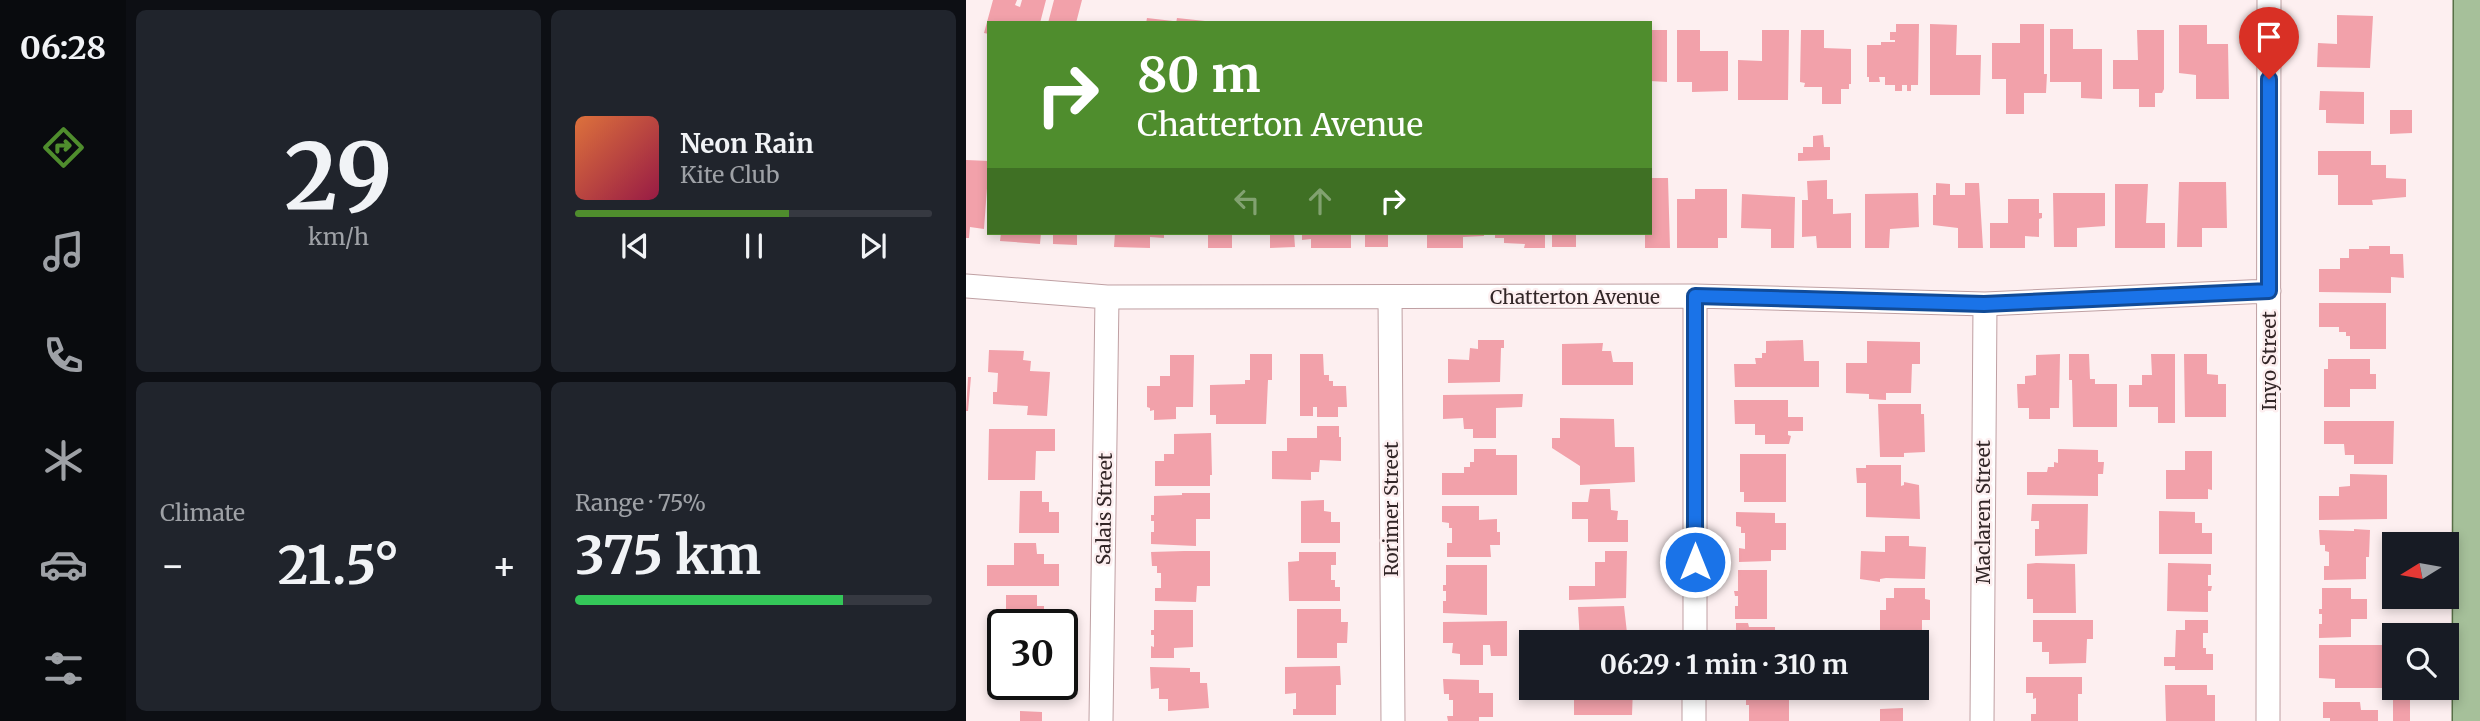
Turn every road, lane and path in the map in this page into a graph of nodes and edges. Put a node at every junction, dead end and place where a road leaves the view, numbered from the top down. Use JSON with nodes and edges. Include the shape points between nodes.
{"nodes":[{"id":1,"x":2269,"y":0,"type":"edge"},
{"id":2,"x":2468,"y":0,"type":"edge"},
{"id":3,"x":966,"y":286,"type":"edge"},
{"id":4,"x":2269,"y":291,"type":"junction"},
{"id":5,"x":1695,"y":296,"type":"junction"},
{"id":6,"x":1107,"y":297,"type":"junction"},
{"id":7,"x":1390,"y":298,"type":"junction"},
{"id":8,"x":1984,"y":304,"type":"junction"},
{"id":9,"x":1695,"y":630,"type":"edge"},
{"id":10,"x":1694,"y":700,"type":"edge"},
{"id":11,"x":1101,"y":721,"type":"edge"},
{"id":12,"x":1393,"y":721,"type":"edge"},
{"id":13,"x":1694,"y":721,"type":"edge"},
{"id":14,"x":1982,"y":721,"type":"edge"},
{"id":15,"x":2268,"y":721,"type":"edge"},
{"id":16,"x":2466,"y":721,"type":"edge"}],
"edges":[{"from":1,"to":4,"type":"street","name":"Inyo Street"},
{"from":2,"to":16,"type":"main road"},
{"from":3,"to":6,"type":"street","name":"Chatterton Avenue"},
{"from":4,"to":8,"type":"street","name":"Chatterton Avenue"},
{"from":4,"to":15,"type":"street","name":"Inyo Street"},
{"from":5,"to":7,"type":"street","name":"Chatterton Avenue"},
{"from":5,"to":8,"type":"street","name":"Chatterton Avenue"},
{"from":5,"to":9,"type":"street"},
{"from":6,"to":7,"type":"street","name":"Chatterton Avenue"},
{"from":6,"to":11,"type":"street","name":"Salais Street"},
{"from":7,"to":12,"type":"street","name":"Rorimer Street"},
{"from":8,"to":14,"type":"street","name":"Maclaren Street"},
{"from":10,"to":13,"type":"street"}]}
